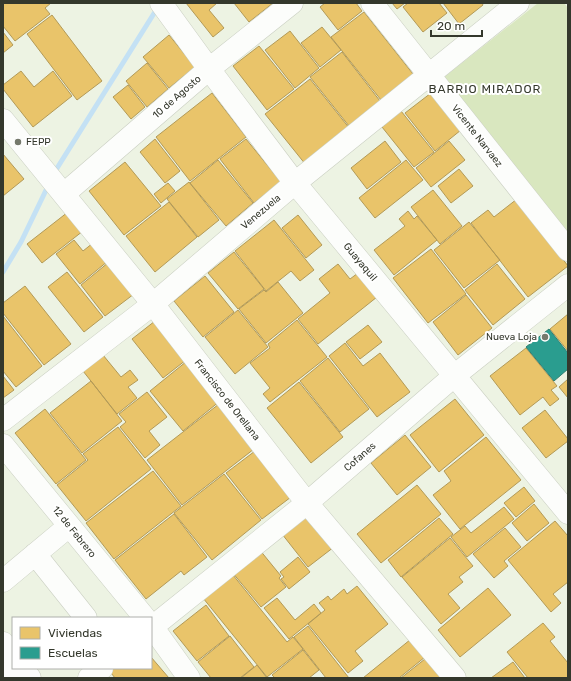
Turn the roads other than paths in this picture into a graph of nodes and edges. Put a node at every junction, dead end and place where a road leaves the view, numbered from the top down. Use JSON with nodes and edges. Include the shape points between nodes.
{"nodes":[{"id":1,"x":292,"y":3,"type":"edge"},
{"id":2,"x":372,"y":3,"type":"edge"},
{"id":3,"x":518,"y":3,"type":"edge"},
{"id":4,"x":167,"y":10,"type":"edge"},
{"id":5,"x":209,"y":69,"type":"junction"},
{"id":6,"x":428,"y":74,"type":"junction"},
{"id":7,"x":3,"y":120,"type":"edge"},
{"id":8,"x":295,"y":183,"type":"junction"},
{"id":9,"x":64,"y":194,"type":"junction"},
{"id":10,"x":568,"y":250,"type":"edge"},
{"id":11,"x":568,"y":285,"type":"edge"},
{"id":12,"x":153,"y":304,"type":"junction"},
{"id":13,"x":454,"y":376,"type":"junction"},
{"id":14,"x":3,"y":420,"type":"edge"},
{"id":15,"x":3,"y":445,"type":"edge"},
{"id":16,"x":307,"y":503,"type":"junction"},
{"id":17,"x":568,"y":513,"type":"edge"},
{"id":18,"x":69,"y":526,"type":"junction"},
{"id":19,"x":35,"y":554,"type":"junction"},
{"id":20,"x":3,"y":581,"type":"edge"},
{"id":21,"x":85,"y":617,"type":"edge"},
{"id":22,"x":143,"y":617,"type":"edge"},
{"id":23,"x":152,"y":623,"type":"edge"},
{"id":24,"x":152,"y":628,"type":"edge"},
{"id":25,"x":3,"y":643,"type":"edge"},
{"id":26,"x":12,"y":655,"type":"edge"},
{"id":27,"x":14,"y":669,"type":"edge"},
{"id":28,"x":23,"y":669,"type":"edge"},
{"id":29,"x":101,"y":669,"type":"edge"},
{"id":30,"x":3,"y":678,"type":"edge"},
{"id":31,"x":30,"y":678,"type":"edge"},
{"id":32,"x":89,"y":678,"type":"edge"},
{"id":33,"x":189,"y":678,"type":"edge"},
{"id":34,"x":455,"y":678,"type":"edge"}],
"edges":[{"from":1,"to":5,"type":"street","name":"10 de Agosto"},
{"from":2,"to":6,"type":"street","name":"Vicente Narvaez"},
{"from":3,"to":6,"type":"street","name":"Venezuela"},
{"from":4,"to":5,"type":"street","name":"Guayaquil"},
{"from":5,"to":8,"type":"street","name":"Guayaquil"},
{"from":5,"to":9,"type":"street","name":"10 de Agosto"},
{"from":6,"to":8,"type":"street","name":"Venezuela"},
{"from":6,"to":10,"type":"street","name":"Vicente Narvaez"},
{"from":7,"to":9,"type":"street","name":"Francisco de Orellana"},
{"from":8,"to":12,"type":"street","name":"Venezuela"},
{"from":8,"to":13,"type":"street","name":"Guayaquil"},
{"from":9,"to":12,"type":"street","name":"Francisco de Orellana"},
{"from":11,"to":13,"type":"street","name":"Cofanes"},
{"from":12,"to":14,"type":"street","name":"Venezuela"},
{"from":12,"to":16,"type":"street","name":"Francisco de Orellana"},
{"from":13,"to":16,"type":"street","name":"Cofanes"},
{"from":13,"to":17,"type":"street","name":"Guayaquil"},
{"from":15,"to":18,"type":"street","name":"12 de Febrero"},
{"from":16,"to":23,"type":"street","name":"Cofanes"},
{"from":16,"to":34,"type":"street","name":"Francisco de Orellana"},
{"from":18,"to":19,"type":"street"},
{"from":18,"to":22,"type":"street","name":"12 de Febrero"},
{"from":19,"to":20,"type":"street"},
{"from":19,"to":21,"type":"street"},
{"from":24,"to":33,"type":"street","name":"12 de Febrero"},
{"from":25,"to":26,"type":"street"},
{"from":27,"to":30,"type":"street"},
{"from":28,"to":31,"type":"street"},
{"from":29,"to":32,"type":"street"}]}
